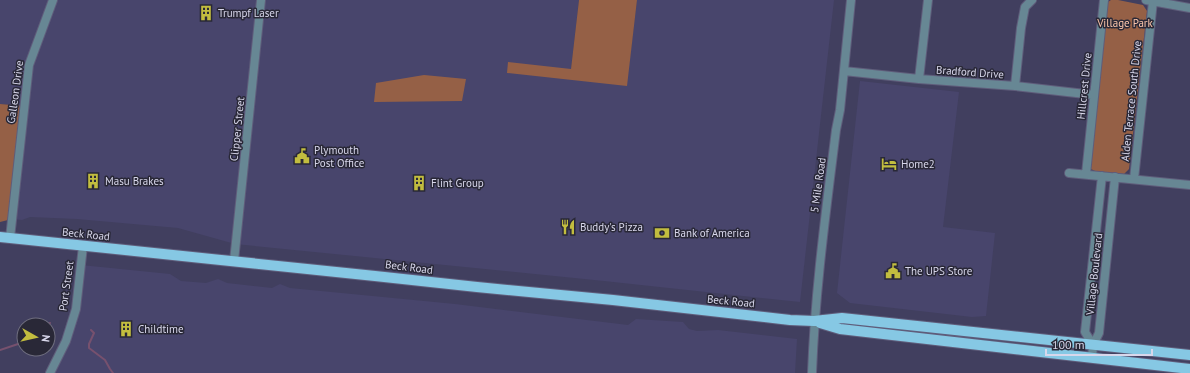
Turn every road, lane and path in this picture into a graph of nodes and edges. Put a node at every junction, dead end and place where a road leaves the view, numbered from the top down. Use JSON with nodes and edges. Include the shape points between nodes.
{"nodes":[{"id":1,"x":53,"y":0,"type":"edge"},
{"id":2,"x":261,"y":0,"type":"edge"},
{"id":3,"x":851,"y":0,"type":"edge"},
{"id":4,"x":928,"y":0,"type":"edge"},
{"id":5,"x":1032,"y":0,"type":"edge"},
{"id":6,"x":1104,"y":0,"type":"edge"},
{"id":7,"x":1149,"y":1,"type":"edge"},
{"id":8,"x":1190,"y":8,"type":"edge"},
{"id":9,"x":844,"y":71,"type":"junction"},
{"id":10,"x":919,"y":79,"type":"junction"},
{"id":11,"x":1015,"y":86,"type":"junction"},
{"id":12,"x":1094,"y":95,"type":"junction"},
{"id":13,"x":1069,"y":173,"type":"dead end"},
{"id":14,"x":1086,"y":174,"type":"junction"},
{"id":15,"x":1102,"y":176,"type":"junction"},
{"id":16,"x":1115,"y":177,"type":"junction"},
{"id":17,"x":1134,"y":180,"type":"junction"},
{"id":18,"x":1190,"y":184,"type":"edge"},
{"id":19,"x":5,"y":238,"type":"edge"},
{"id":20,"x":83,"y":246,"type":"junction"},
{"id":21,"x":234,"y":261,"type":"junction"},
{"id":22,"x":814,"y":321,"type":"junction"},
{"id":23,"x":1094,"y":345,"type":"junction"},
{"id":24,"x":1190,"y":355,"type":"edge"},
{"id":25,"x":1092,"y":358,"type":"junction"},
{"id":26,"x":1190,"y":369,"type":"edge"},
{"id":27,"x":50,"y":373,"type":"edge"},
{"id":28,"x":812,"y":373,"type":"edge"}],
"edges":[{"from":1,"to":19,"type":"street","name":"Galleon Drive","via":[[29,65]]},
{"from":2,"to":21,"type":"street","name":"Clipper Street"},
{"from":3,"to":9,"type":"street","name":"5 Mile Road"},
{"from":4,"to":10,"type":"street"},
{"from":5,"to":11,"type":"street","via":[[1025,8],[1021,28]]},
{"from":6,"to":12,"type":"street","name":"Hillcrest Drive"},
{"from":7,"to":8,"type":"street"},
{"from":7,"to":17,"type":"street","name":"Alden Terrace South Drive"},
{"from":9,"to":10,"type":"street","name":"Bradford Drive"},
{"from":9,"to":22,"type":"street","name":"5 Mile Road"},
{"from":10,"to":11,"type":"street","name":"Bradford Drive"},
{"from":11,"to":12,"type":"street","name":"Bradford Drive"},
{"from":12,"to":14,"type":"street","name":"Hillcrest Drive"},
{"from":13,"to":14,"type":"street"},
{"from":14,"to":15,"type":"street"},
{"from":15,"to":16,"type":"street"},
{"from":15,"to":23,"type":"street","name":"Village Boulevard","via":[[1085,332]]},
{"from":16,"to":17,"type":"street"},
{"from":16,"to":23,"type":"street","name":"Village Boulevard","via":[[1099,333]]},
{"from":17,"to":18,"type":"street"},
{"from":19,"to":20,"type":"main road","name":"Beck Road"},
{"from":20,"to":21,"type":"main road","name":"Beck Road"},
{"from":20,"to":27,"type":"street","name":"Port Street","via":[[76,309],[66,340]]},
{"from":21,"to":22,"type":"main road","name":"Beck Road"},
{"from":22,"to":23,"type":"main road","name":"Beck Road","via":[[842,318]]},
{"from":22,"to":25,"type":"main road","name":"Beck Road","via":[[840,329]]},
{"from":22,"to":28,"type":"street","name":"5 Mile Road"},
{"from":23,"to":24,"type":"main road","name":"Beck Road"},
{"from":23,"to":25,"type":"street"},
{"from":25,"to":26,"type":"main road","name":"Beck Road"}]}
